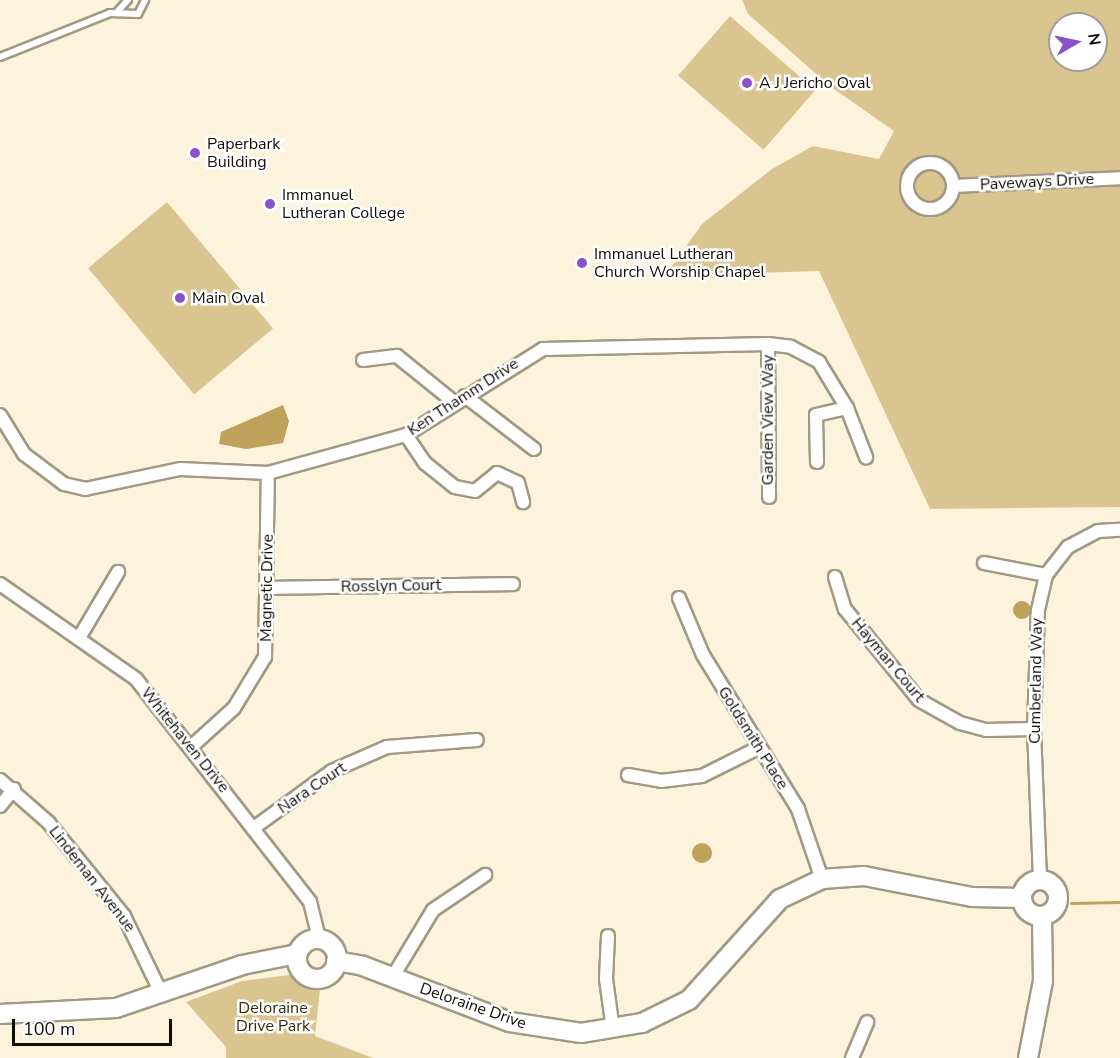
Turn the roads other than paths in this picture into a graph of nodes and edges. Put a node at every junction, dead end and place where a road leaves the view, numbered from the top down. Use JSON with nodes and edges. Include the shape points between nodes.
{"nodes":[{"id":1,"x":128,"y":0,"type":"edge"},
{"id":2,"x":145,"y":0,"type":"edge"},
{"id":3,"x":118,"y":11,"type":"junction"},
{"id":4,"x":0,"y":57,"type":"edge"},
{"id":5,"x":1120,"y":178,"type":"edge"},
{"id":6,"x":953,"y":186,"type":"dead end"},
{"id":7,"x":768,"y":344,"type":"junction"},
{"id":8,"x":363,"y":360,"type":"dead end"},
{"id":9,"x":460,"y":400,"type":"junction"},
{"id":10,"x":847,"y":408,"type":"junction"},
{"id":11,"x":0,"y":414,"type":"edge"},
{"id":12,"x":406,"y":435,"type":"junction"},
{"id":13,"x":534,"y":449,"type":"dead end"},
{"id":14,"x":866,"y":457,"type":"dead end"},
{"id":15,"x":817,"y":462,"type":"dead end"},
{"id":16,"x":268,"y":473,"type":"junction"},
{"id":17,"x":769,"y":496,"type":"dead end"},
{"id":18,"x":523,"y":502,"type":"dead end"},
{"id":19,"x":1120,"y":530,"type":"edge"},
{"id":20,"x":984,"y":563,"type":"dead end"},
{"id":21,"x":118,"y":572,"type":"dead end"},
{"id":22,"x":1047,"y":575,"type":"junction"},
{"id":23,"x":835,"y":577,"type":"dead end"},
{"id":24,"x":0,"y":584,"type":"edge"},
{"id":25,"x":513,"y":584,"type":"dead end"},
{"id":26,"x":269,"y":588,"type":"junction"},
{"id":27,"x":679,"y":598,"type":"dead end"},
{"id":28,"x":79,"y":638,"type":"junction"},
{"id":29,"x":1034,"y":729,"type":"junction"},
{"id":30,"x":477,"y":740,"type":"dead end"},
{"id":31,"x":191,"y":747,"type":"junction"},
{"id":32,"x":758,"y":748,"type":"junction"},
{"id":33,"x":628,"y":775,"type":"dead end"},
{"id":34,"x":0,"y":780,"type":"edge"},
{"id":35,"x":14,"y":789,"type":"junction"},
{"id":36,"x":0,"y":806,"type":"edge"},
{"id":37,"x":255,"y":827,"type":"junction"},
{"id":38,"x":485,"y":875,"type":"dead end"},
{"id":39,"x":822,"y":879,"type":"junction"},
{"id":40,"x":1040,"y":879,"type":"junction"},
{"id":41,"x":1022,"y":898,"type":"junction"},
{"id":42,"x":1042,"y":916,"type":"junction"},
{"id":43,"x":608,"y":936,"type":"dead end"},
{"id":44,"x":320,"y":939,"type":"junction"},
{"id":45,"x":297,"y":954,"type":"junction"},
{"id":46,"x":336,"y":961,"type":"junction"},
{"id":47,"x":392,"y":978,"type":"junction"},
{"id":48,"x":162,"y":995,"type":"junction"},
{"id":49,"x":0,"y":1014,"type":"edge"},
{"id":50,"x":867,"y":1022,"type":"dead end"},
{"id":51,"x":613,"y":1030,"type":"junction"},
{"id":52,"x":852,"y":1058,"type":"edge"},
{"id":53,"x":1028,"y":1058,"type":"edge"}],
"edges":[{"from":1,"to":3,"type":"lane"},
{"from":2,"to":3,"type":"lane","via":[[141,12]]},
{"from":3,"to":4,"type":"lane"},
{"from":5,"to":6,"type":"street","name":"Paveways Drive"},
{"from":7,"to":9,"type":"street","name":"Ken Thamm Drive","via":[[543,349]]},
{"from":7,"to":10,"type":"street","name":"Ken Thamm Drive","via":[[791,347],[819,362]]},
{"from":7,"to":17,"type":"street","name":"Garden View Way"},
{"from":8,"to":9,"type":"street","via":[[398,356]]},
{"from":9,"to":12,"type":"street","name":"Ken Thamm Drive"},
{"from":9,"to":13,"type":"street"},
{"from":10,"to":14,"type":"street","name":"Ken Thamm Drive"},
{"from":10,"to":15,"type":"street","via":[[816,415]]},
{"from":11,"to":16,"type":"street","name":"Ken Thamm Drive","via":[[24,454],[64,484],[85,489],[180,469]]},
{"from":12,"to":16,"type":"street","name":"Ken Thamm Drive"},
{"from":12,"to":18,"type":"street","via":[[425,464],[455,487],[475,491],[497,473],[518,483]]},
{"from":16,"to":26,"type":"street","name":"Magnetic Drive"},
{"from":19,"to":22,"type":"street","name":"Cumberland Way","via":[[1098,531],[1068,547]]},
{"from":20,"to":22,"type":"street"},
{"from":21,"to":28,"type":"street"},
{"from":22,"to":29,"type":"street","name":"Cumberland Way","via":[[1038,610]]},
{"from":23,"to":29,"type":"street","name":"Hayman Court","via":[[845,609],[919,700],[960,723],[986,730]]},
{"from":24,"to":28,"type":"street","name":"Whitehaven Drive"},
{"from":25,"to":26,"type":"street","name":"Rosslyn Court"},
{"from":26,"to":31,"type":"street","name":"Magnetic Drive","via":[[268,640],[253,685]]},
{"from":27,"to":32,"type":"street","name":"Goldsmith Place","via":[[703,655]]},
{"from":28,"to":31,"type":"street","name":"Whitehaven Drive","via":[[136,678]]},
{"from":29,"to":40,"type":"street","name":"Cumberland Way"},
{"from":30,"to":37,"type":"street","name":"Nara Court","via":[[387,747],[332,771]]},
{"from":31,"to":37,"type":"street","name":"Whitehaven Drive"},
{"from":32,"to":33,"type":"street","via":[[702,776],[661,781]]},
{"from":32,"to":39,"type":"street","name":"Goldsmith Place","via":[[798,809]]},
{"from":34,"to":35,"type":"street","name":"Lindeman Avenue"},
{"from":35,"to":36,"type":"street"},
{"from":35,"to":48,"type":"street","name":"Lindeman Avenue","via":[[124,916]]},
{"from":37,"to":44,"type":"street","name":"Whitehaven Drive","via":[[310,902]]},
{"from":38,"to":47,"type":"street","via":[[433,910]]},
{"from":39,"to":41,"type":"street","name":"Deloraine Drive","via":[[864,876],[972,897]]},
{"from":39,"to":51,"type":"street","name":"Deloraine Drive","via":[[780,899],[689,1000],[642,1023]]},
{"from":40,"to":41,"type":"street","via":[[1029,883]]},
{"from":40,"to":42,"type":"street","via":[[1058,894],[1053,911]]},
{"from":41,"to":42,"type":"street","via":[[1026,910]]},
{"from":42,"to":53,"type":"street","via":[[1044,981]]},
{"from":43,"to":51,"type":"street","via":[[606,979]]},
{"from":44,"to":45,"type":"street","via":[[303,944]]},
{"from":44,"to":46,"type":"street","via":[[334,949]]},
{"from":45,"to":46,"type":"street","via":[[302,972],[313,979],[331,973]]},
{"from":45,"to":48,"type":"street","via":[[242,965]]},
{"from":46,"to":47,"type":"street","name":"Deloraine Drive"},
{"from":47,"to":51,"type":"street","name":"Deloraine Drive","via":[[550,1032]]},
{"from":48,"to":49,"type":"street","via":[[94,1012]]},
{"from":50,"to":52,"type":"street"}]}
